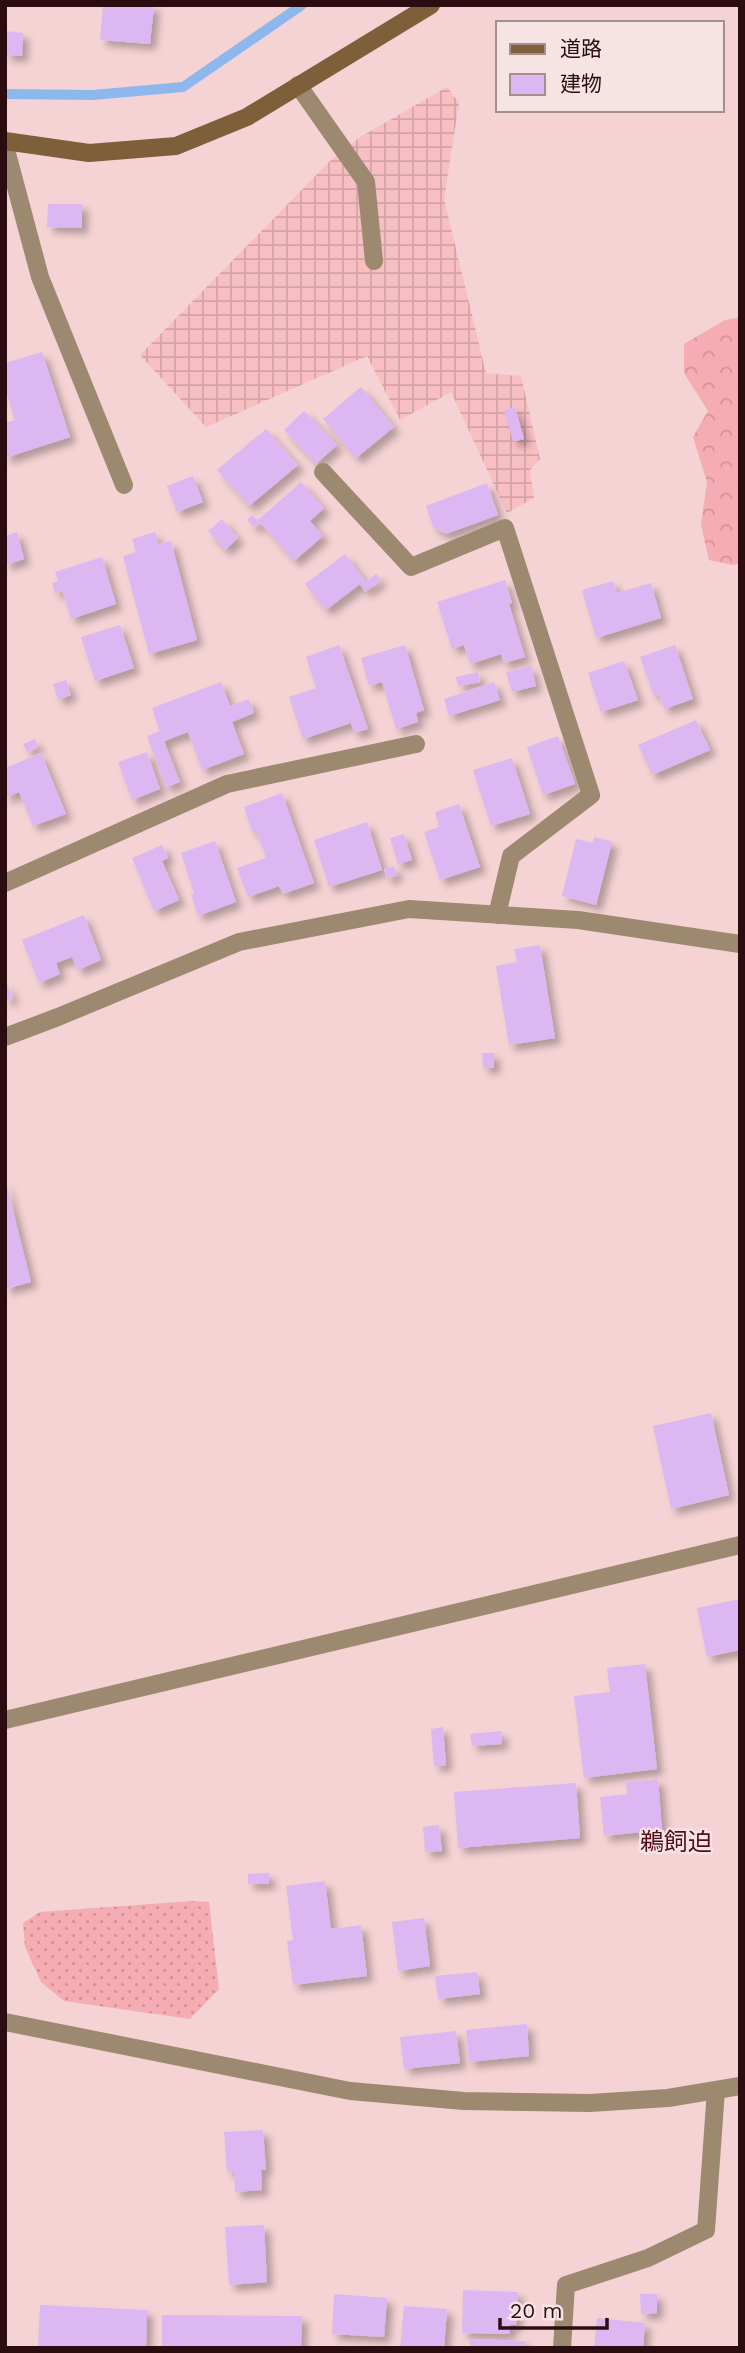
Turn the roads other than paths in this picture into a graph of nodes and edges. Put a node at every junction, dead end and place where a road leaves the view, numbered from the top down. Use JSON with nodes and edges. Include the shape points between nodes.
{"nodes":[{"id":1,"x":431,"y":5,"type":"edge"},
{"id":2,"x":298,"y":85,"type":"junction"},
{"id":3,"x":5,"y":144,"type":"edge"},
{"id":4,"x":374,"y":261,"type":"dead end"},
{"id":5,"x":323,"y":471,"type":"dead end"},
{"id":6,"x":124,"y":485,"type":"dead end"},
{"id":7,"x":416,"y":744,"type":"dead end"},
{"id":8,"x":5,"y":883,"type":"edge"},
{"id":9,"x":497,"y":915,"type":"junction"},
{"id":10,"x":740,"y":944,"type":"edge"},
{"id":11,"x":5,"y":1037,"type":"edge"},
{"id":12,"x":740,"y":1545,"type":"edge"},
{"id":13,"x":5,"y":1720,"type":"edge"},
{"id":14,"x":5,"y":2022,"type":"edge"},
{"id":15,"x":740,"y":2086,"type":"edge"},
{"id":16,"x":716,"y":2090,"type":"junction"},
{"id":17,"x":562,"y":2348,"type":"edge"}],
"edges":[{"from":1,"to":2,"type":"street"},
{"from":2,"to":3,"type":"street","via":[[247,117],[176,146],[89,153]]},
{"from":2,"to":4,"type":"street","via":[[366,182]]},
{"from":3,"to":6,"type":"street","via":[[40,277]]},
{"from":5,"to":9,"type":"street","via":[[411,567],[505,528],[591,795],[511,856]]},
{"from":7,"to":8,"type":"street","via":[[226,784]]},
{"from":9,"to":10,"type":"street","via":[[578,920]]},
{"from":9,"to":11,"type":"street","via":[[409,909],[239,942]]},
{"from":12,"to":13,"type":"street"},
{"from":14,"to":16,"type":"street","via":[[362,2092],[464,2101],[590,2103]]},
{"from":15,"to":16,"type":"street"},
{"from":16,"to":17,"type":"street","via":[[706,2230],[648,2258],[566,2285]]}]}
